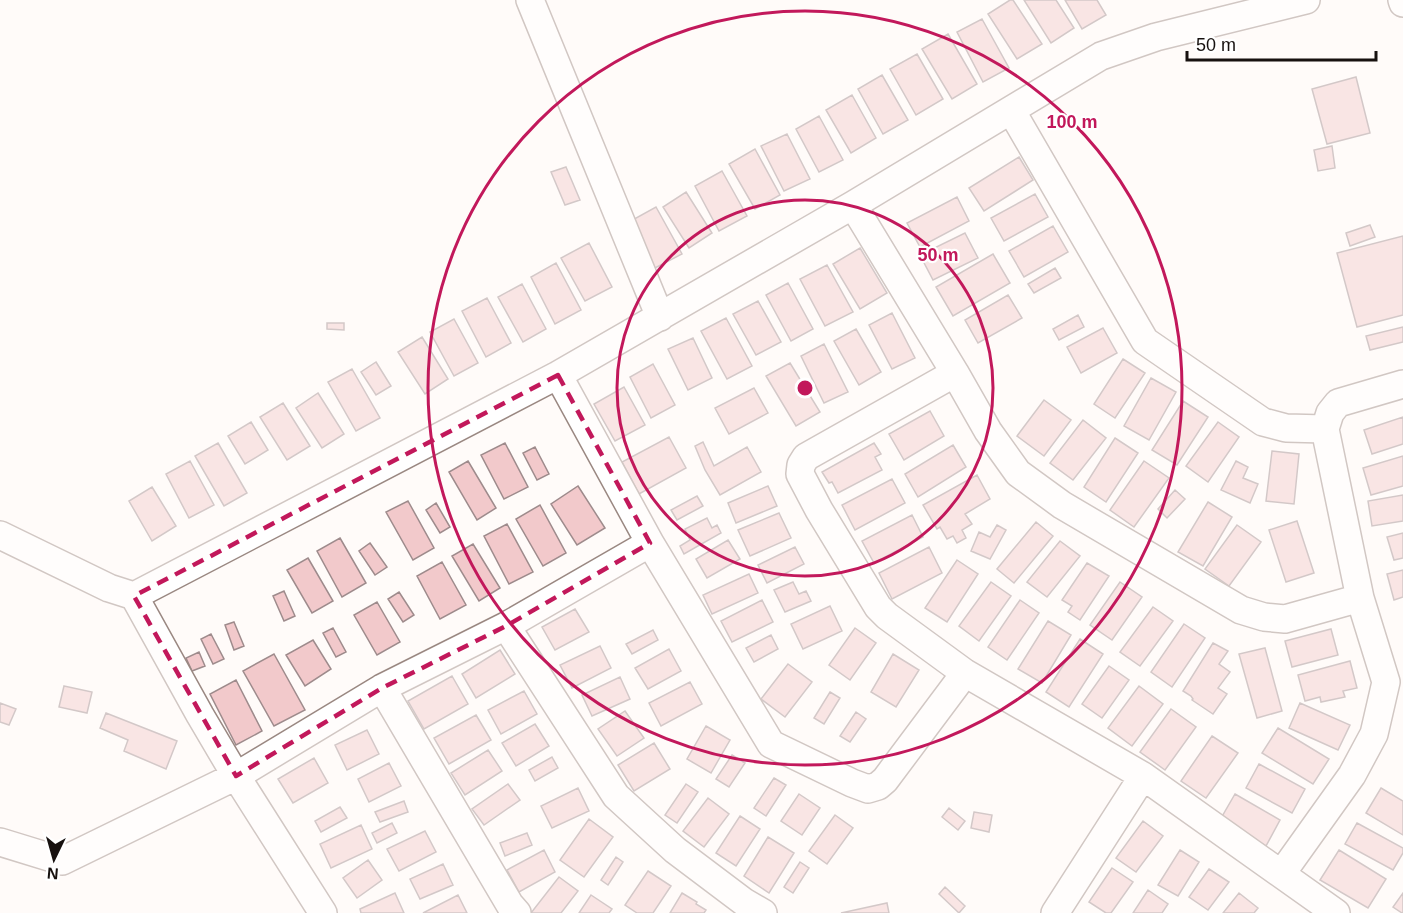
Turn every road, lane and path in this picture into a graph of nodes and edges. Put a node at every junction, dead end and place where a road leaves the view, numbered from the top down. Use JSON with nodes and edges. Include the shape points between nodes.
{"nodes":[{"id":1,"x":530,"y":0,"type":"edge"},
{"id":2,"x":1306,"y":0,"type":"edge"},
{"id":3,"x":1011,"y":110,"type":"junction"},
{"id":4,"x":853,"y":205,"type":"junction"},
{"id":5,"x":660,"y":317,"type":"junction"},
{"id":6,"x":955,"y":373,"type":"junction"},
{"id":7,"x":558,"y":375,"type":"junction"},
{"id":8,"x":1403,"y":384,"type":"edge"},
{"id":9,"x":1325,"y":429,"type":"junction"},
{"id":10,"x":0,"y":535,"type":"edge"},
{"id":11,"x":650,"y":543,"type":"junction"},
{"id":12,"x":134,"y":596,"type":"junction"},
{"id":13,"x":1359,"y":598,"type":"junction"},
{"id":14,"x":506,"y":626,"type":"junction"},
{"id":15,"x":965,"y":673,"type":"junction"},
{"id":16,"x":382,"y":688,"type":"junction"},
{"id":17,"x":237,"y":776,"type":"junction"},
{"id":18,"x":1143,"y":776,"type":"junction"},
{"id":19,"x":0,"y":842,"type":"edge"},
{"id":20,"x":1282,"y":873,"type":"junction"},
{"id":21,"x":323,"y":913,"type":"edge"},
{"id":22,"x":517,"y":913,"type":"edge"},
{"id":23,"x":763,"y":913,"type":"edge"},
{"id":24,"x":1055,"y":913,"type":"edge"},
{"id":25,"x":1336,"y":913,"type":"edge"}],
"edges":[{"from":1,"to":5,"type":"street"},
{"from":2,"to":3,"type":"street","via":[[1156,37],[1101,56]]},
{"from":3,"to":4,"type":"street"},
{"from":3,"to":9,"type":"street","via":[[1145,341],[1263,422],[1286,428]]},
{"from":4,"to":5,"type":"street"},
{"from":4,"to":6,"type":"street"},
{"from":5,"to":7,"type":"street"},
{"from":6,"to":13,"type":"street","via":[[1018,473],[1062,505],[1241,610],[1285,619]]},
{"from":6,"to":15,"type":"street","via":[[806,457],[800,474],[878,607]]},
{"from":7,"to":11,"type":"street"},
{"from":7,"to":12,"type":"street"},
{"from":8,"to":9,"type":"street","via":[[1338,403]]},
{"from":9,"to":13,"type":"street"},
{"from":10,"to":12,"type":"street","via":[[109,588]]},
{"from":11,"to":14,"type":"street"},
{"from":11,"to":15,"type":"street","via":[[771,744],[852,783],[868,789],[885,780]]},
{"from":12,"to":17,"type":"street"},
{"from":13,"to":20,"type":"street","via":[[1386,682],[1374,734],[1352,776]]},
{"from":14,"to":16,"type":"street"},
{"from":14,"to":23,"type":"street","via":[[616,796],[675,849]]},
{"from":15,"to":18,"type":"street"},
{"from":16,"to":17,"type":"street"},
{"from":16,"to":22,"type":"street"},
{"from":17,"to":19,"type":"street","via":[[62,861]]},
{"from":17,"to":21,"type":"street"},
{"from":18,"to":20,"type":"street"},
{"from":18,"to":24,"type":"street"},
{"from":20,"to":25,"type":"street"}]}
